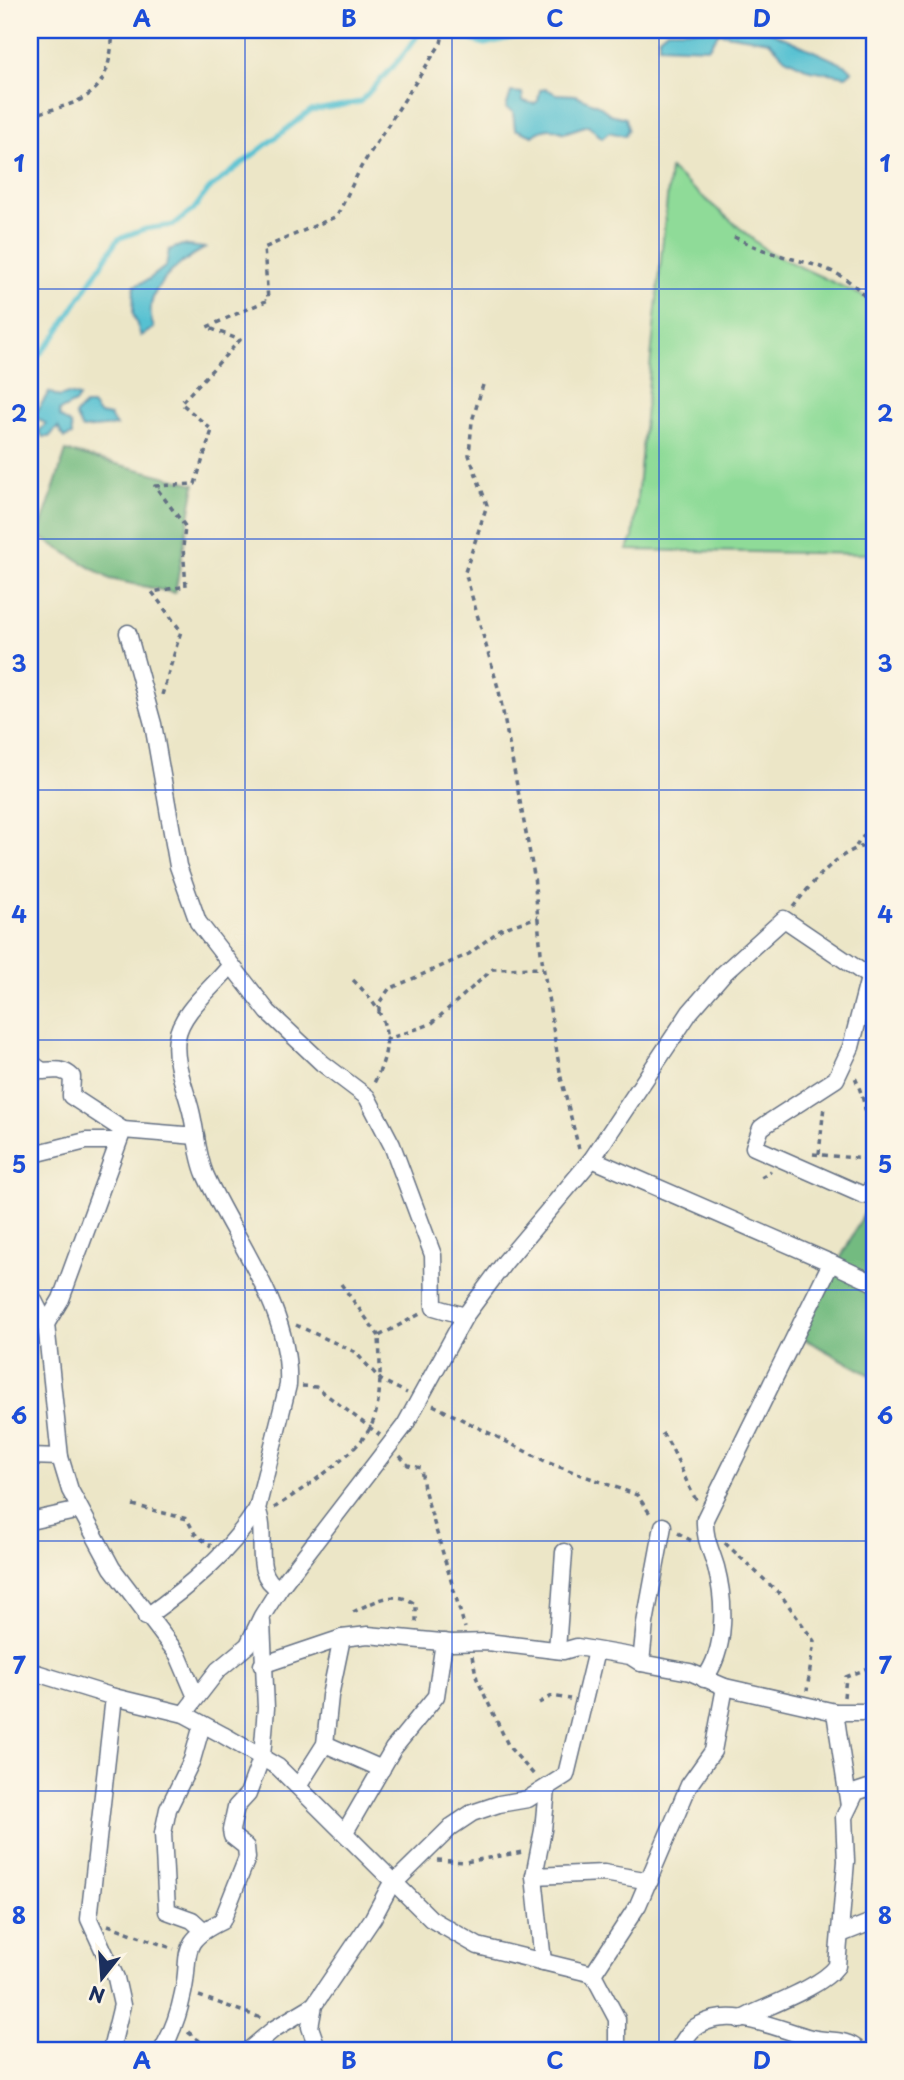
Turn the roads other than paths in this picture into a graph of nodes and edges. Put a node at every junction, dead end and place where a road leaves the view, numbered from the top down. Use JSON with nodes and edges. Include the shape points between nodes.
{"nodes":[{"id":1,"x":128,"y":634,"type":"dead end"},
{"id":2,"x":229,"y":965,"type":"junction"},
{"id":3,"x":872,"y":979,"type":"edge"},
{"id":4,"x":30,"y":1062,"type":"edge"},
{"id":5,"x":120,"y":1135,"type":"junction"},
{"id":6,"x":196,"y":1136,"type":"junction"},
{"id":7,"x":30,"y":1155,"type":"edge"},
{"id":8,"x":592,"y":1159,"type":"junction"},
{"id":9,"x":874,"y":1188,"type":"edge"},
{"id":10,"x":831,"y":1263,"type":"junction"},
{"id":11,"x":874,"y":1283,"type":"edge"},
{"id":12,"x":30,"y":1293,"type":"edge"},
{"id":13,"x":465,"y":1317,"type":"junction"},
{"id":14,"x":46,"y":1324,"type":"junction"},
{"id":15,"x":30,"y":1456,"type":"edge"},
{"id":16,"x":60,"y":1457,"type":"junction"},
{"id":17,"x":80,"y":1510,"type":"junction"},
{"id":18,"x":259,"y":1513,"type":"junction"},
{"id":19,"x":30,"y":1521,"type":"edge"},
{"id":20,"x":663,"y":1526,"type":"road end"},
{"id":21,"x":564,"y":1552,"type":"dead end"},
{"id":22,"x":279,"y":1589,"type":"junction"},
{"id":23,"x":262,"y":1616,"type":"junction"},
{"id":24,"x":146,"y":1617,"type":"junction"},
{"id":25,"x":342,"y":1638,"type":"junction"},
{"id":26,"x":444,"y":1642,"type":"junction"},
{"id":27,"x":557,"y":1650,"type":"junction"},
{"id":28,"x":596,"y":1651,"type":"junction"},
{"id":29,"x":641,"y":1663,"type":"junction"},
{"id":30,"x":262,"y":1665,"type":"junction"},
{"id":31,"x":30,"y":1671,"type":"edge"},
{"id":32,"x":704,"y":1679,"type":"junction"},
{"id":33,"x":725,"y":1687,"type":"junction"},
{"id":34,"x":114,"y":1697,"type":"junction"},
{"id":35,"x":196,"y":1697,"type":"junction"},
{"id":36,"x":839,"y":1712,"type":"junction"},
{"id":37,"x":874,"y":1712,"type":"edge"},
{"id":38,"x":184,"y":1714,"type":"junction"},
{"id":39,"x":202,"y":1724,"type":"junction"},
{"id":40,"x":325,"y":1744,"type":"junction"},
{"id":41,"x":262,"y":1756,"type":"junction"},
{"id":42,"x":382,"y":1769,"type":"junction"},
{"id":43,"x":299,"y":1785,"type":"junction"},
{"id":44,"x":547,"y":1789,"type":"junction"},
{"id":45,"x":874,"y":1791,"type":"edge"},
{"id":46,"x":849,"y":1806,"type":"junction"},
{"id":47,"x":345,"y":1832,"type":"junction"},
{"id":48,"x":534,"y":1876,"type":"junction"},
{"id":49,"x":650,"y":1881,"type":"junction"},
{"id":50,"x":394,"y":1882,"type":"junction"},
{"id":51,"x":874,"y":1921,"type":"edge"},
{"id":52,"x":204,"y":1930,"type":"junction"},
{"id":53,"x":841,"y":1934,"type":"junction"},
{"id":54,"x":543,"y":1962,"type":"junction"},
{"id":55,"x":593,"y":1974,"type":"junction"},
{"id":56,"x":314,"y":2005,"type":"junction"},
{"id":57,"x":740,"y":2020,"type":"junction"},
{"id":58,"x":111,"y":2050,"type":"edge"},
{"id":59,"x":162,"y":2050,"type":"edge"},
{"id":60,"x":249,"y":2050,"type":"edge"},
{"id":61,"x":318,"y":2050,"type":"edge"},
{"id":62,"x":617,"y":2050,"type":"edge"},
{"id":63,"x":678,"y":2050,"type":"edge"},
{"id":64,"x":858,"y":2050,"type":"edge"}],
"edges":[{"from":1,"to":2,"type":"street","via":[[153,724],[178,866],[198,922]]},
{"from":2,"to":6,"type":"street","via":[[189,1013],[177,1038],[181,1078]]},
{"from":2,"to":13,"type":"street","via":[[268,1012],[322,1063],[367,1097],[392,1146],[433,1255],[434,1307]]},
{"from":3,"to":8,"type":"street","via":[[784,919],[723,974],[690,1012]]},
{"from":3,"to":9,"type":"street","via":[[836,1079],[768,1123],[758,1135],[755,1149],[863,1195]]},
{"from":4,"to":5,"type":"street","via":[[42,1071],[68,1073],[71,1096]]},
{"from":5,"to":6,"type":"street"},
{"from":5,"to":7,"type":"street"},
{"from":5,"to":14,"type":"street","via":[[61,1299]]},
{"from":6,"to":18,"type":"street","via":[[204,1171],[275,1317],[289,1364]]},
{"from":8,"to":10,"type":"street"},
{"from":8,"to":13,"type":"street"},
{"from":10,"to":11,"type":"street"},
{"from":10,"to":32,"type":"street","via":[[706,1535],[723,1612],[713,1668]]},
{"from":12,"to":14,"type":"street"},
{"from":13,"to":22,"type":"street","via":[[391,1444]]},
{"from":14,"to":16,"type":"street"},
{"from":15,"to":16,"type":"street"},
{"from":16,"to":17,"type":"street"},
{"from":17,"to":19,"type":"street"},
{"from":17,"to":24,"type":"street","via":[[111,1568]]},
{"from":18,"to":22,"type":"street","via":[[262,1572]]},
{"from":18,"to":24,"type":"street","via":[[181,1591]]},
{"from":20,"to":29,"type":"street"},
{"from":21,"to":27,"type":"street"},
{"from":22,"to":23,"type":"street"},
{"from":23,"to":30,"type":"street"},
{"from":23,"to":35,"type":"street","via":[[248,1645],[218,1670]]},
{"from":24,"to":35,"type":"street","via":[[178,1655]]},
{"from":25,"to":26,"type":"street","via":[[368,1634]]},
{"from":25,"to":30,"type":"street"},
{"from":25,"to":40,"type":"street"},
{"from":26,"to":27,"type":"street"},
{"from":26,"to":42,"type":"street","via":[[436,1696]]},
{"from":27,"to":28,"type":"street","via":[[577,1647]]},
{"from":28,"to":29,"type":"street","via":[[630,1656]]},
{"from":28,"to":44,"type":"street","via":[[570,1765],[566,1775]]},
{"from":29,"to":32,"type":"street"},
{"from":30,"to":41,"type":"street","via":[[266,1708]]},
{"from":31,"to":34,"type":"street"},
{"from":32,"to":33,"type":"street"},
{"from":33,"to":36,"type":"street"},
{"from":33,"to":49,"type":"street","via":[[713,1751],[689,1785],[668,1828]]},
{"from":34,"to":38,"type":"street"},
{"from":34,"to":58,"type":"street","via":[[89,1919],[116,1978],[122,2005]]},
{"from":35,"to":38,"type":"street"},
{"from":36,"to":37,"type":"street"},
{"from":36,"to":46,"type":"street"},
{"from":38,"to":39,"type":"street"},
{"from":39,"to":41,"type":"street"},
{"from":39,"to":52,"type":"street","via":[[163,1833],[167,1911]]},
{"from":40,"to":42,"type":"street"},
{"from":40,"to":43,"type":"street"},
{"from":41,"to":43,"type":"street"},
{"from":41,"to":52,"type":"street","via":[[248,1794],[236,1807],[231,1830],[246,1847],[244,1868],[222,1922]]},
{"from":42,"to":47,"type":"street"},
{"from":43,"to":47,"type":"street"},
{"from":44,"to":48,"type":"street"},
{"from":44,"to":50,"type":"street","via":[[472,1814],[451,1827]]},
{"from":45,"to":46,"type":"street","via":[[856,1792]]},
{"from":46,"to":53,"type":"street","via":[[844,1817]]},
{"from":47,"to":50,"type":"street"},
{"from":48,"to":49,"type":"street","via":[[604,1872]]},
{"from":48,"to":54,"type":"street"},
{"from":49,"to":55,"type":"street"},
{"from":50,"to":54,"type":"street","via":[[431,1919],[478,1946]]},
{"from":50,"to":56,"type":"street"},
{"from":51,"to":53,"type":"street"},
{"from":52,"to":59,"type":"street","via":[[186,1953],[184,1992]]},
{"from":53,"to":57,"type":"street","via":[[840,1960],[833,1972]]},
{"from":54,"to":55,"type":"street"},
{"from":55,"to":62,"type":"street","via":[[617,2019]]},
{"from":56,"to":60,"type":"street","via":[[276,2027]]},
{"from":56,"to":61,"type":"street","via":[[310,2027]]},
{"from":57,"to":63,"type":"street","via":[[701,2024]]},
{"from":57,"to":64,"type":"street","via":[[852,2044]]}]}
